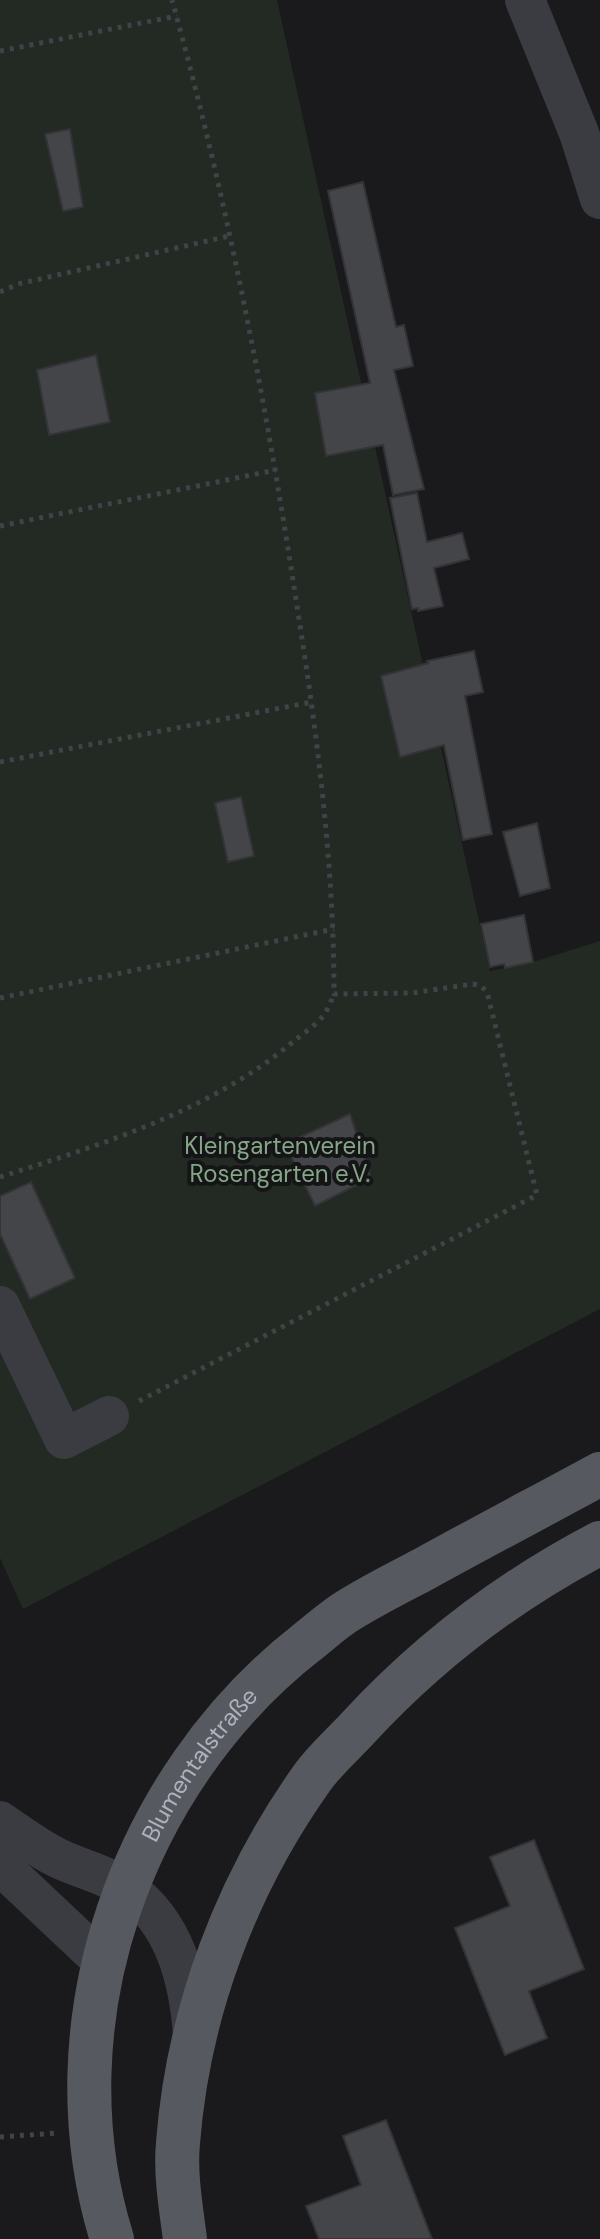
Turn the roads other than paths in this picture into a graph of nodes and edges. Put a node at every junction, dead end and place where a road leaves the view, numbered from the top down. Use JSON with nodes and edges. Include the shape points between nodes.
{"nodes":[{"id":1,"x":525,"y":0,"type":"edge"},
{"id":2,"x":600,"y":199,"type":"edge"},
{"id":3,"x":0,"y":1306,"type":"edge"},
{"id":4,"x":109,"y":1416,"type":"road end"},
{"id":5,"x":600,"y":1474,"type":"edge"},
{"id":6,"x":600,"y":1543,"type":"edge"},
{"id":7,"x":0,"y":1821,"type":"edge"},
{"id":8,"x":0,"y":1865,"type":"edge"},
{"id":9,"x":126,"y":1888,"type":"junction"},
{"id":10,"x":103,"y":1962,"type":"junction"},
{"id":11,"x":193,"y":2035,"type":"junction"},
{"id":12,"x":112,"y":2239,"type":"edge"},
{"id":13,"x":185,"y":2239,"type":"edge"}],
"edges":[{"from":1,"to":2,"type":"street"},
{"from":3,"to":4,"type":"street","via":[[64,1439]]},
{"from":5,"to":9,"type":"main road","name":"Blumentalstraße","via":[[348,1610],[269,1672],[208,1740],[157,1820]]},
{"from":6,"to":11,"type":"main road","via":[[469,1626],[399,1683],[313,1776],[262,1860],[218,1955]]},
{"from":7,"to":9,"type":"street","via":[[53,1856]]},
{"from":8,"to":10,"type":"street"},
{"from":9,"to":10,"type":"main road","name":"Blumentalstraße"},
{"from":9,"to":11,"type":"street","via":[[161,1922],[178,1958],[190,1994]]},
{"from":10,"to":12,"type":"main road","name":"Blumentalstraße","via":[[92,2031],[90,2130]]},
{"from":11,"to":13,"type":"main road","via":[[178,2145]]}]}
